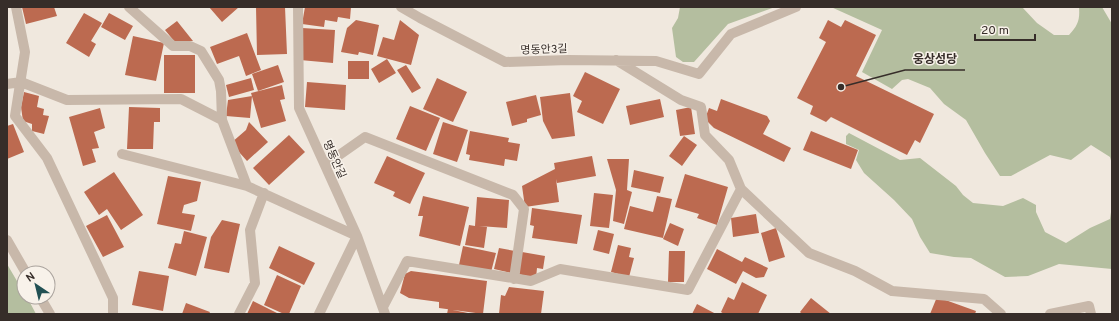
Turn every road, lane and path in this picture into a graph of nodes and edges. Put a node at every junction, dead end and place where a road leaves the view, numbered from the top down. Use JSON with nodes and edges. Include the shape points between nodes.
{"nodes":[{"id":1,"x":16,"y":7,"type":"edge"},
{"id":2,"x":128,"y":7,"type":"edge"},
{"id":3,"x":298,"y":7,"type":"edge"},
{"id":4,"x":402,"y":7,"type":"edge"},
{"id":5,"x":796,"y":7,"type":"edge"},
{"id":6,"x":616,"y":60,"type":"junction"},
{"id":7,"x":21,"y":82,"type":"junction"},
{"id":8,"x":7,"y":84,"type":"edge"},
{"id":9,"x":222,"y":120,"type":"junction"},
{"id":10,"x":122,"y":154,"type":"dead end"},
{"id":11,"x":325,"y":166,"type":"junction"},
{"id":12,"x":247,"y":186,"type":"junction"},
{"id":13,"x":741,"y":190,"type":"junction"},
{"id":14,"x":264,"y":193,"type":"junction"},
{"id":15,"x":357,"y":236,"type":"junction"},
{"id":16,"x":7,"y":240,"type":"edge"},
{"id":17,"x":21,"y":265,"type":"edge"},
{"id":18,"x":514,"y":279,"type":"junction"},
{"id":19,"x":45,"y":305,"type":"edge"},
{"id":20,"x":384,"y":310,"type":"edge"},
{"id":21,"x":1090,"y":310,"type":"edge"},
{"id":22,"x":50,"y":314,"type":"edge"},
{"id":23,"x":113,"y":314,"type":"edge"},
{"id":24,"x":239,"y":314,"type":"edge"},
{"id":25,"x":319,"y":314,"type":"edge"},
{"id":26,"x":1001,"y":314,"type":"edge"},
{"id":27,"x":1050,"y":314,"type":"edge"}],
"edges":[{"from":1,"to":7,"type":"street","via":[[25,52]]},
{"from":2,"to":9,"type":"street","via":[[173,46],[190,46],[201,51],[220,80]]},
{"from":3,"to":11,"type":"street","name":"명동안길","via":[[299,108]]},
{"from":4,"to":6,"type":"street","name":"명동안3길","via":[[505,62]]},
{"from":5,"to":6,"type":"street","name":"명동안3길","via":[[731,34],[699,74],[656,61]]},
{"from":6,"to":13,"type":"street","via":[[681,100],[701,107],[705,135],[729,160]]},
{"from":7,"to":8,"type":"street"},
{"from":7,"to":9,"type":"street","via":[[67,100],[181,99]]},
{"from":7,"to":23,"type":"street","via":[[15,116],[47,158],[113,298]]},
{"from":9,"to":12,"type":"street"},
{"from":10,"to":12,"type":"street"},
{"from":11,"to":15,"type":"street","name":"명동안길"},
{"from":11,"to":18,"type":"street","via":[[365,137],[514,195],[524,209]]},
{"from":12,"to":14,"type":"street"},
{"from":13,"to":18,"type":"street","via":[[688,290],[560,268],[531,281]]},
{"from":13,"to":26,"type":"street","via":[[809,253],[855,271],[892,291],[984,299]]},
{"from":14,"to":15,"type":"street"},
{"from":14,"to":24,"type":"street","via":[[250,230],[255,282]]},
{"from":15,"to":20,"type":"street","name":"명동안길"},
{"from":15,"to":25,"type":"street"},
{"from":16,"to":17,"type":"street"},
{"from":18,"to":20,"type":"street","via":[[407,261]]},
{"from":19,"to":22,"type":"street"},
{"from":21,"to":27,"type":"street"}]}
